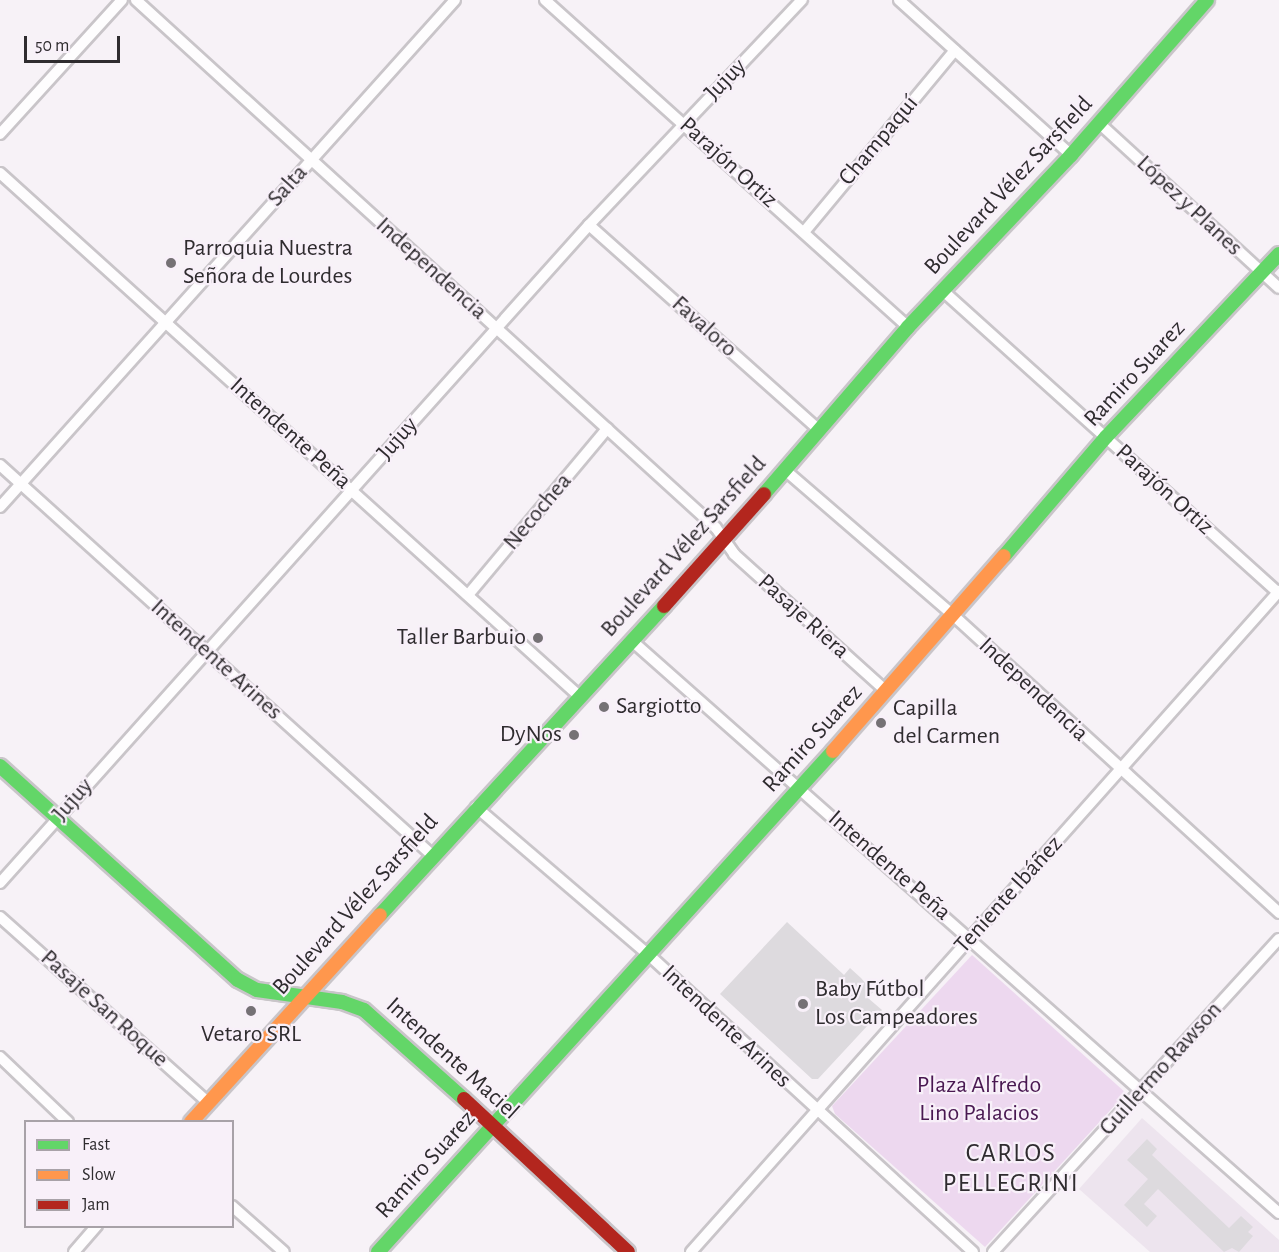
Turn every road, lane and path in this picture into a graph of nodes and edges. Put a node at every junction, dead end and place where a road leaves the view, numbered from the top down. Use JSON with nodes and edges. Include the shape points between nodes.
{"nodes":[{"id":1,"x":122,"y":0,"type":"edge"},
{"id":2,"x":136,"y":0,"type":"edge"},
{"id":3,"x":455,"y":0,"type":"edge"},
{"id":4,"x":545,"y":0,"type":"edge"},
{"id":5,"x":802,"y":0,"type":"edge"},
{"id":6,"x":899,"y":0,"type":"edge"},
{"id":7,"x":1207,"y":0,"type":"edge"},
{"id":8,"x":955,"y":50,"type":"junction"},
{"id":9,"x":684,"y":123,"type":"junction"},
{"id":10,"x":1099,"y":123,"type":"junction"},
{"id":11,"x":0,"y":134,"type":"edge"},
{"id":12,"x":1071,"y":155,"type":"junction"},
{"id":13,"x":312,"y":160,"type":"junction"},
{"id":14,"x":0,"y":173,"type":"edge"},
{"id":15,"x":589,"y":225,"type":"junction"},
{"id":16,"x":804,"y":232,"type":"junction"},
{"id":17,"x":1279,"y":254,"type":"edge"},
{"id":18,"x":1262,"y":273,"type":"junction"},
{"id":19,"x":1279,"y":288,"type":"edge"},
{"id":20,"x":942,"y":290,"type":"junction"},
{"id":21,"x":165,"y":322,"type":"junction"},
{"id":22,"x":495,"y":327,"type":"junction"},
{"id":23,"x":908,"y":327,"type":"junction"},
{"id":24,"x":608,"y":429,"type":"junction"},
{"id":25,"x":819,"y":430,"type":"junction"},
{"id":26,"x":1106,"y":437,"type":"junction"},
{"id":27,"x":0,"y":465,"type":"edge"},
{"id":28,"x":785,"y":470,"type":"junction"},
{"id":29,"x":20,"y":483,"type":"junction"},
{"id":30,"x":353,"y":491,"type":"junction"},
{"id":31,"x":0,"y":507,"type":"edge"},
{"id":32,"x":724,"y":540,"type":"junction"},
{"id":33,"x":1279,"y":592,"type":"edge"},
{"id":34,"x":468,"y":595,"type":"junction"},
{"id":35,"x":953,"y":615,"type":"junction"},
{"id":36,"x":631,"y":640,"type":"junction"},
{"id":37,"x":205,"y":651,"type":"junction"},
{"id":38,"x":886,"y":692,"type":"junction"},
{"id":39,"x":579,"y":696,"type":"junction"},
{"id":40,"x":0,"y":766,"type":"edge"},
{"id":41,"x":1120,"y":771,"type":"junction"},
{"id":42,"x":799,"y":788,"type":"junction"},
{"id":43,"x":476,"y":807,"type":"junction"},
{"id":44,"x":58,"y":818,"type":"junction"},
{"id":45,"x":432,"y":855,"type":"junction"},
{"id":46,"x":0,"y":883,"type":"edge"},
{"id":47,"x":1279,"y":913,"type":"edge"},
{"id":48,"x":0,"y":917,"type":"edge"},
{"id":49,"x":971,"y":938,"type":"junction"},
{"id":50,"x":1279,"y":939,"type":"edge"},
{"id":51,"x":650,"y":956,"type":"junction"},
{"id":52,"x":302,"y":997,"type":"junction"},
{"id":53,"x":0,"y":1057,"type":"edge"},
{"id":54,"x":1142,"y":1091,"type":"junction"},
{"id":55,"x":208,"y":1102,"type":"junction"},
{"id":56,"x":817,"y":1112,"type":"junction"},
{"id":57,"x":66,"y":1120,"type":"edge"},
{"id":58,"x":192,"y":1120,"type":"edge"},
{"id":59,"x":493,"y":1126,"type":"junction"},
{"id":60,"x":234,"y":1208,"type":"edge"},
{"id":61,"x":1279,"y":1213,"type":"edge"},
{"id":62,"x":95,"y":1228,"type":"edge"},
{"id":63,"x":74,"y":1252,"type":"edge"},
{"id":64,"x":284,"y":1252,"type":"edge"},
{"id":65,"x":378,"y":1252,"type":"edge"},
{"id":66,"x":628,"y":1252,"type":"edge"},
{"id":67,"x":691,"y":1252,"type":"edge"},
{"id":68,"x":973,"y":1252,"type":"edge"},
{"id":69,"x":993,"y":1252,"type":"edge"}],
"edges":[{"from":1,"to":11,"type":"street"},
{"from":2,"to":13,"type":"street","name":"Independencia"},
{"from":3,"to":13,"type":"street","name":"Salta"},
{"from":4,"to":9,"type":"street","name":"Parajón Ortiz"},
{"from":5,"to":9,"type":"street","name":"Jujuy"},
{"from":6,"to":8,"type":"street"},
{"from":7,"to":10,"type":"street","name":"Boulevard Vélez Sarsfield"},
{"from":8,"to":12,"type":"street"},
{"from":8,"to":16,"type":"street","name":"Champaquí"},
{"from":9,"to":15,"type":"street","name":"Jujuy"},
{"from":9,"to":16,"type":"street","name":"Parajón Ortiz"},
{"from":10,"to":12,"type":"street","name":"Boulevard Vélez Sarsfield"},
{"from":10,"to":18,"type":"street","name":"López y Planes"},
{"from":12,"to":20,"type":"street","name":"Boulevard Vélez Sarsfield"},
{"from":13,"to":21,"type":"street","name":"Salta"},
{"from":13,"to":22,"type":"street","name":"Independencia"},
{"from":14,"to":21,"type":"street","name":"Intendente Peña"},
{"from":15,"to":22,"type":"street","name":"Jujuy"},
{"from":15,"to":25,"type":"street","name":"Favaloro"},
{"from":16,"to":23,"type":"street","name":"Parajón Ortiz"},
{"from":17,"to":18,"type":"street","name":"Ramiro Suarez"},
{"from":18,"to":19,"type":"street","name":"López y Planes"},
{"from":18,"to":26,"type":"street","name":"Ramiro Suarez"},
{"from":20,"to":23,"type":"street","name":"Boulevard Vélez Sarsfield"},
{"from":20,"to":26,"type":"street","name":"Parajón Ortiz"},
{"from":21,"to":29,"type":"street","name":"Salta"},
{"from":21,"to":30,"type":"street","name":"Intendente Peña"},
{"from":22,"to":24,"type":"street","name":"Independencia"},
{"from":22,"to":30,"type":"street","name":"Jujuy"},
{"from":23,"to":25,"type":"street","name":"Boulevard Vélez Sarsfield"},
{"from":24,"to":32,"type":"street","name":"Independencia","via":[[716,528]]},
{"from":24,"to":34,"type":"street","name":"Necochea"},
{"from":25,"to":28,"type":"street","name":"Boulevard Vélez Sarsfield"},
{"from":26,"to":33,"type":"street","name":"Parajón Ortiz"},
{"from":26,"to":35,"type":"street","name":"Ramiro Suarez"},
{"from":27,"to":29,"type":"street","name":"Intendente Arines"},
{"from":28,"to":32,"type":"street","name":"Boulevard Vélez Sarsfield"},
{"from":28,"to":35,"type":"street","name":"Independencia"},
{"from":29,"to":31,"type":"street","name":"Salta"},
{"from":29,"to":37,"type":"street","name":"Intendente Arines"},
{"from":30,"to":34,"type":"street","name":"Intendente Peña"},
{"from":30,"to":37,"type":"street","name":"Jujuy"},
{"from":32,"to":36,"type":"street","name":"Boulevard Vélez Sarsfield"},
{"from":32,"to":38,"type":"street","name":"Pasaje Riera"},
{"from":33,"to":41,"type":"street","name":"Teniente Ibáñez"},
{"from":34,"to":39,"type":"street","name":"Intendente Peña"},
{"from":35,"to":38,"type":"street","name":"Ramiro Suarez"},
{"from":35,"to":41,"type":"street","name":"Independencia"},
{"from":36,"to":39,"type":"street","name":"Boulevard Vélez Sarsfield"},
{"from":36,"to":42,"type":"street","name":"Intendente Peña"},
{"from":37,"to":44,"type":"street","name":"Jujuy"},
{"from":37,"to":45,"type":"street","name":"Intendente Arines"},
{"from":38,"to":42,"type":"street","name":"Ramiro Suarez"},
{"from":39,"to":43,"type":"street","name":"Boulevard Vélez Sarsfield"},
{"from":40,"to":44,"type":"street","name":"Intendente Maciel"},
{"from":41,"to":47,"type":"street","name":"Independencia"},
{"from":41,"to":49,"type":"street","name":"Teniente Ibáñez"},
{"from":42,"to":49,"type":"street","name":"Intendente Peña"},
{"from":42,"to":51,"type":"street","name":"Ramiro Suarez"},
{"from":43,"to":45,"type":"street","name":"Boulevard Vélez Sarsfield"},
{"from":43,"to":51,"type":"street","name":"Intendente Arines"},
{"from":44,"to":46,"type":"street","name":"Jujuy"},
{"from":44,"to":52,"type":"street","name":"Intendente Maciel","via":[[238,980],[257,990]]},
{"from":45,"to":52,"type":"street","name":"Boulevard Vélez Sarsfield"},
{"from":48,"to":55,"type":"street","name":"Pasaje San Roque"},
{"from":49,"to":54,"type":"street","name":"Intendente Peña"},
{"from":49,"to":56,"type":"street","name":"Teniente Ibáñez"},
{"from":50,"to":54,"type":"street","name":"Guillermo Rawson"},
{"from":51,"to":56,"type":"street","name":"Intendente Arines"},
{"from":51,"to":59,"type":"street","name":"Ramiro Suarez"},
{"from":52,"to":55,"type":"street","name":"Boulevard Vélez Sarsfield"},
{"from":52,"to":59,"type":"street","name":"Intendente Maciel","via":[[364,1010]]},
{"from":53,"to":57,"type":"street"},
{"from":54,"to":61,"type":"street","name":"Intendente Peña"},
{"from":54,"to":69,"type":"street","name":"Guillermo Rawson"},
{"from":55,"to":58,"type":"street","name":"Boulevard Vélez Sarsfield"},
{"from":56,"to":67,"type":"street","name":"Teniente Ibáñez"},
{"from":56,"to":68,"type":"street","name":"Intendente Arines"},
{"from":59,"to":65,"type":"street","name":"Ramiro Suarez"},
{"from":59,"to":66,"type":"street","name":"Intendente Maciel"},
{"from":60,"to":64,"type":"street"},
{"from":62,"to":63,"type":"street"}]}
